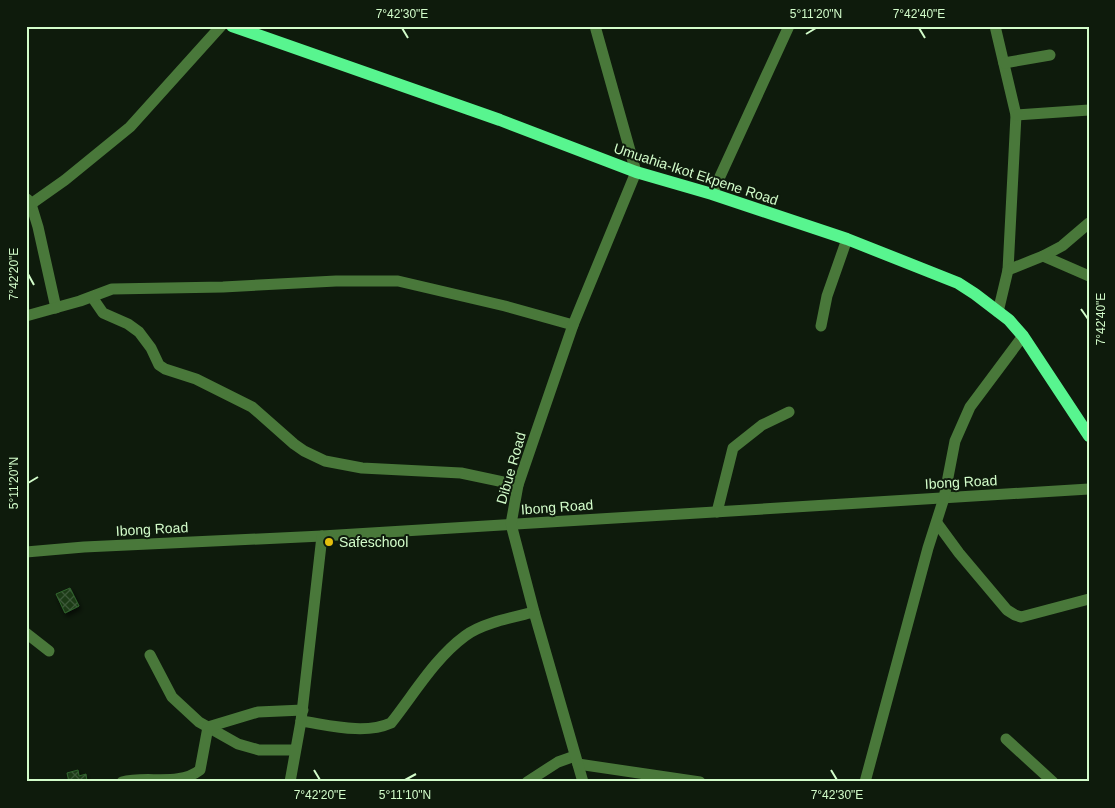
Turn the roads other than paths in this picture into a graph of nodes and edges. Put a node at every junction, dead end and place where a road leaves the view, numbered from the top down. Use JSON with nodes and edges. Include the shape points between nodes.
{"nodes":[{"id":1,"x":221,"y":26,"type":"edge"},
{"id":2,"x":232,"y":26,"type":"edge"},
{"id":3,"x":595,"y":26,"type":"edge"},
{"id":4,"x":789,"y":26,"type":"edge"},
{"id":5,"x":995,"y":26,"type":"edge"},
{"id":6,"x":1050,"y":55,"type":"dead end"},
{"id":7,"x":1004,"y":63,"type":"junction"},
{"id":8,"x":1089,"y":110,"type":"edge"},
{"id":9,"x":1016,"y":115,"type":"junction"},
{"id":10,"x":636,"y":172,"type":"junction"},
{"id":11,"x":712,"y":194,"type":"junction"},
{"id":12,"x":28,"y":201,"type":"edge"},
{"id":13,"x":1089,"y":222,"type":"edge"},
{"id":14,"x":847,"y":239,"type":"junction"},
{"id":15,"x":1043,"y":256,"type":"junction"},
{"id":16,"x":1008,"y":270,"type":"junction"},
{"id":17,"x":1089,"y":276,"type":"edge"},
{"id":18,"x":92,"y":297,"type":"junction"},
{"id":19,"x":56,"y":308,"type":"junction"},
{"id":20,"x":998,"y":312,"type":"junction"},
{"id":21,"x":26,"y":316,"type":"edge"},
{"id":22,"x":573,"y":325,"type":"junction"},
{"id":23,"x":821,"y":326,"type":"dead end"},
{"id":24,"x":1023,"y":336,"type":"junction"},
{"id":25,"x":788,"y":412,"type":"dead end"},
{"id":26,"x":1089,"y":436,"type":"edge"},
{"id":27,"x":518,"y":485,"type":"junction"},
{"id":28,"x":1089,"y":489,"type":"edge"},
{"id":29,"x":944,"y":498,"type":"junction"},
{"id":30,"x":718,"y":512,"type":"junction"},
{"id":31,"x":937,"y":523,"type":"junction"},
{"id":32,"x":511,"y":524,"type":"junction"},
{"id":33,"x":322,"y":536,"type":"junction"},
{"id":34,"x":26,"y":552,"type":"edge"},
{"id":35,"x":1089,"y":599,"type":"edge"},
{"id":36,"x":534,"y":612,"type":"junction"},
{"id":37,"x":26,"y":633,"type":"edge"},
{"id":38,"x":49,"y":651,"type":"dead end"},
{"id":39,"x":150,"y":655,"type":"dead end"},
{"id":40,"x":302,"y":716,"type":"junction"},
{"id":41,"x":208,"y":727,"type":"junction"},
{"id":42,"x":1006,"y":740,"type":"dead end"},
{"id":43,"x":295,"y":750,"type":"junction"},
{"id":44,"x":576,"y":760,"type":"junction"},
{"id":45,"x":122,"y":782,"type":"edge"},
{"id":46,"x":290,"y":782,"type":"edge"},
{"id":47,"x":527,"y":782,"type":"edge"},
{"id":48,"x":582,"y":782,"type":"edge"},
{"id":49,"x":700,"y":782,"type":"edge"},
{"id":50,"x":865,"y":782,"type":"edge"},
{"id":51,"x":1053,"y":782,"type":"edge"}],
"edges":[{"from":1,"to":12,"type":"street","via":[[130,128],[65,180]]},
{"from":2,"to":10,"type":"main road","name":"Umuahia-Ikot Ekpene Road"},
{"from":3,"to":10,"type":"street"},
{"from":4,"to":11,"type":"street"},
{"from":5,"to":7,"type":"street"},
{"from":6,"to":7,"type":"street"},
{"from":7,"to":9,"type":"street"},
{"from":8,"to":9,"type":"street"},
{"from":9,"to":16,"type":"street"},
{"from":10,"to":11,"type":"main road","name":"Umuahia-Ikot Ekpene Road"},
{"from":10,"to":22,"type":"street","name":"Dibue Road"},
{"from":11,"to":14,"type":"main road","name":"Umuahia-Ikot Ekpene Road"},
{"from":12,"to":19,"type":"street","via":[[38,227]]},
{"from":13,"to":15,"type":"street","via":[[1062,246]]},
{"from":14,"to":20,"type":"main road","name":"Umuahia-Ikot Ekpene Road","via":[[958,283]]},
{"from":14,"to":23,"type":"street","via":[[827,296]]},
{"from":15,"to":16,"type":"street"},
{"from":15,"to":17,"type":"street"},
{"from":16,"to":20,"type":"street"},
{"from":18,"to":19,"type":"street"},
{"from":18,"to":22,"type":"street","via":[[112,289],[398,281]]},
{"from":18,"to":27,"type":"street","via":[[103,313],[139,332],[159,365],[252,407],[304,452],[325,461],[362,468],[462,473]]},
{"from":19,"to":21,"type":"street"},
{"from":20,"to":24,"type":"main road","name":"Umuahia-Ikot Ekpene Road"},
{"from":22,"to":27,"type":"street","name":"Dibue Road"},
{"from":24,"to":26,"type":"main road","name":"Umuahia-Ikot Ekpene Road"},
{"from":24,"to":29,"type":"street","via":[[970,407],[956,441]]},
{"from":25,"to":30,"type":"street","via":[[762,425],[733,448]]},
{"from":27,"to":32,"type":"street","name":"Dibue Road"},
{"from":28,"to":29,"type":"street","name":"Ibong Road"},
{"from":29,"to":30,"type":"street","name":"Ibong Road"},
{"from":29,"to":31,"type":"street"},
{"from":30,"to":32,"type":"street","name":"Ibong Road"},
{"from":31,"to":35,"type":"street","via":[[1007,610],[1015,615],[1021,617]]},
{"from":31,"to":50,"type":"street"},
{"from":32,"to":33,"type":"street","name":"Ibong Road"},
{"from":32,"to":36,"type":"street","name":"Dibue Road"},
{"from":33,"to":34,"type":"street","name":"Ibong Road"},
{"from":33,"to":40,"type":"street"},
{"from":36,"to":40,"type":"street","via":[[501,620],[466,634],[442,658],[391,723],[383,727],[337,727]]},
{"from":36,"to":44,"type":"street","name":"Dibue Road"},
{"from":37,"to":38,"type":"street"},
{"from":39,"to":41,"type":"street","via":[[172,697]]},
{"from":40,"to":41,"type":"street","via":[[258,712]]},
{"from":40,"to":43,"type":"street"},
{"from":41,"to":43,"type":"street","via":[[238,744],[259,750]]},
{"from":41,"to":45,"type":"street","via":[[200,770],[195,774],[169,780]]},
{"from":42,"to":51,"type":"street"},
{"from":43,"to":46,"type":"street"},
{"from":44,"to":47,"type":"street","via":[[558,762]]},
{"from":44,"to":48,"type":"street","name":"Dibue Road"},
{"from":44,"to":49,"type":"street"}]}
